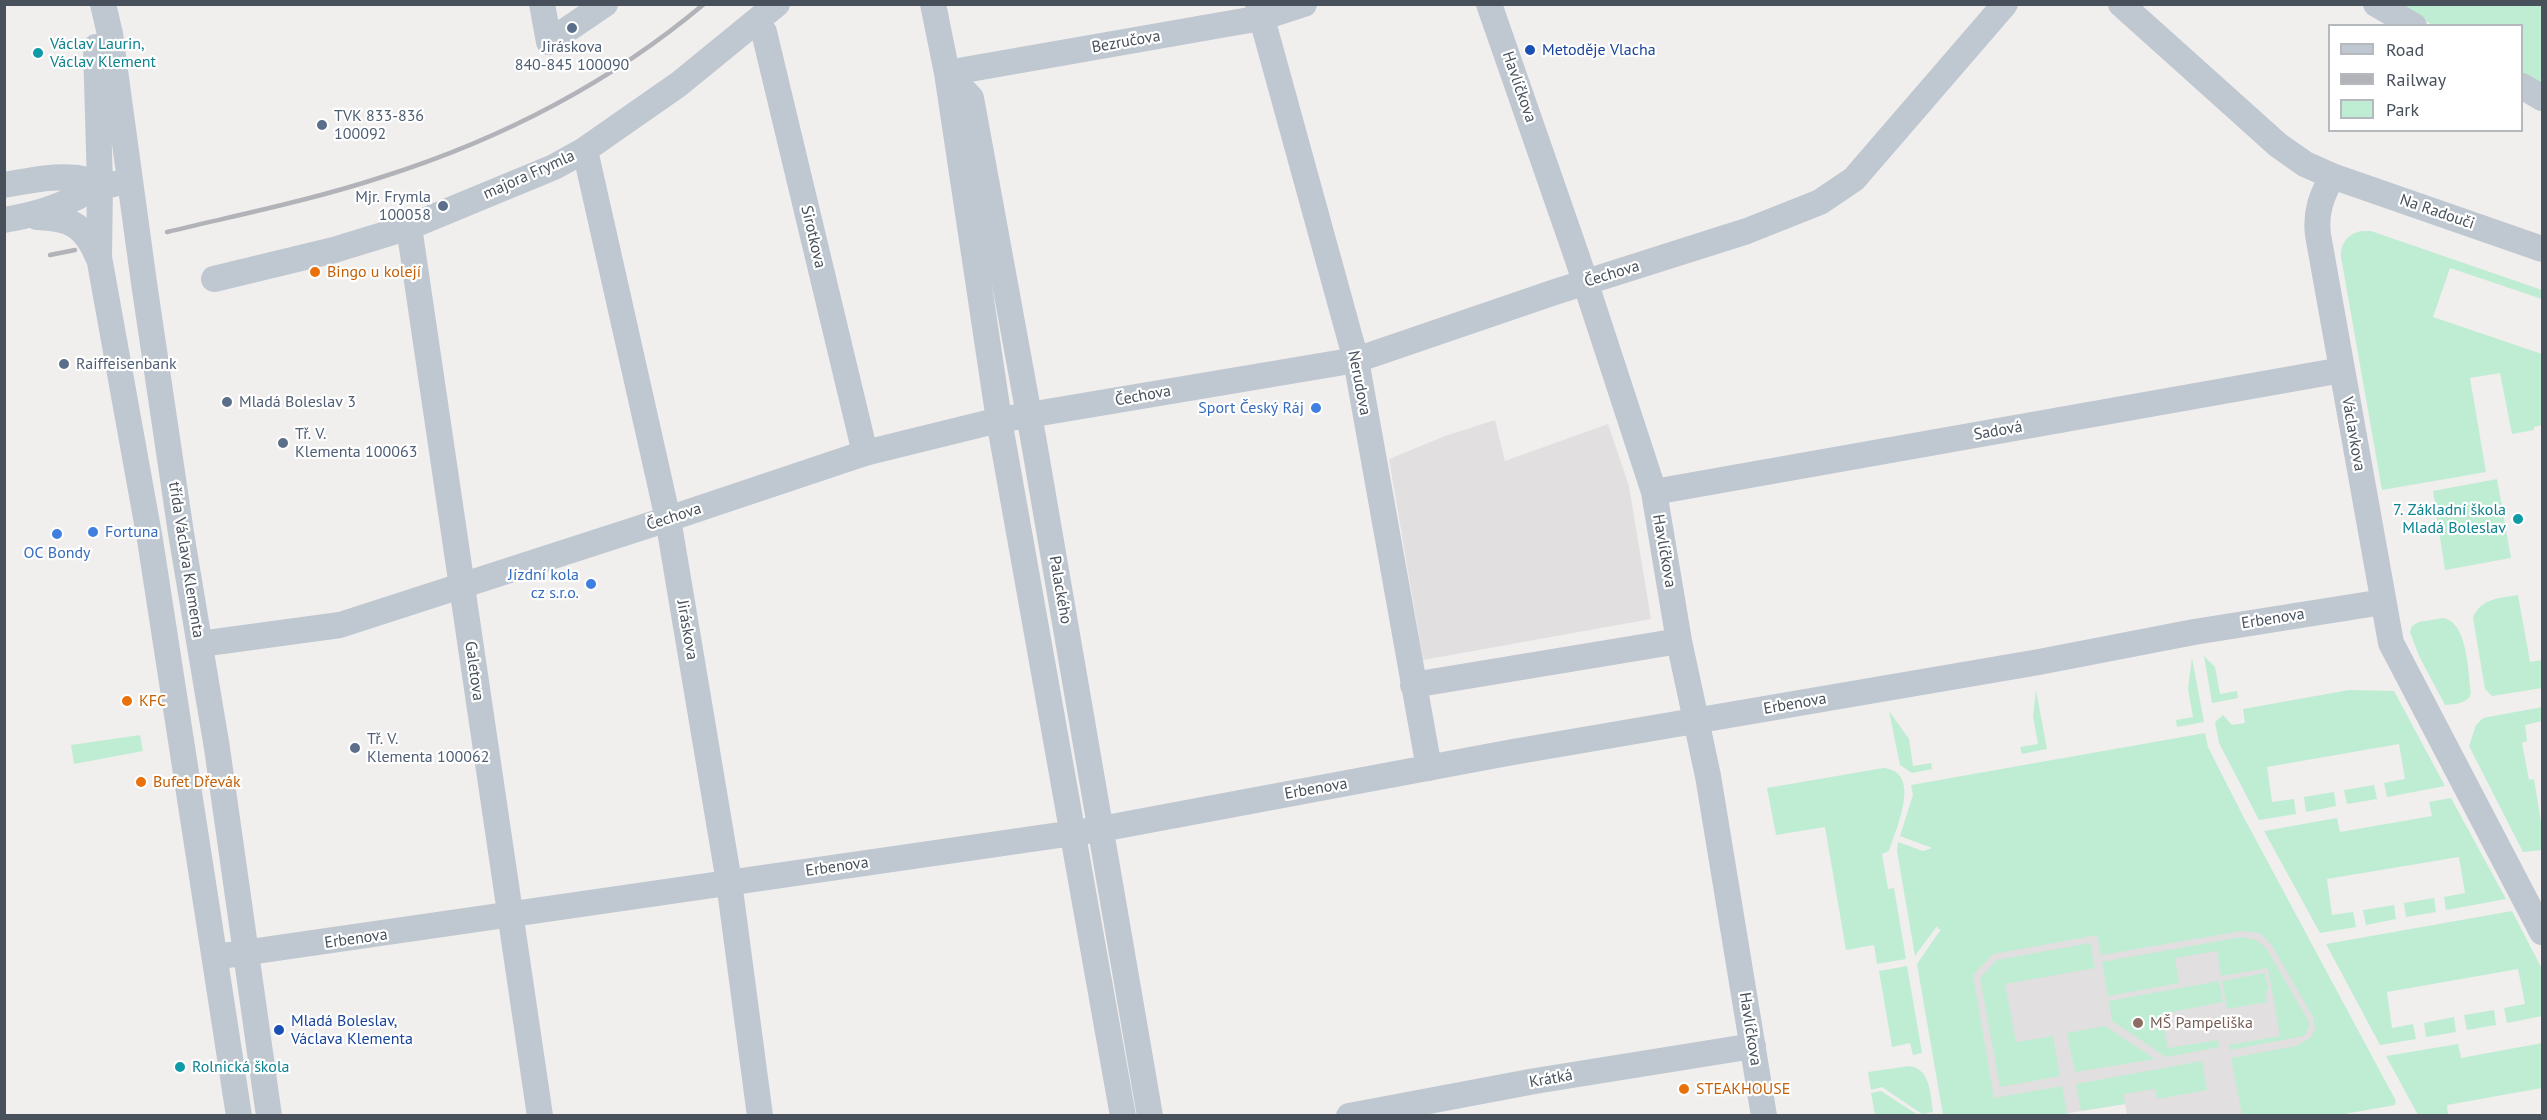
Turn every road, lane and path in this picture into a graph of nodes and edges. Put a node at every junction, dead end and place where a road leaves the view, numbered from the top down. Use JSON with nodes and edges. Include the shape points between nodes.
{"nodes":[{"id":1,"x":97,"y":4,"type":"edge"},
{"id":2,"x":103,"y":4,"type":"edge"},
{"id":3,"x":542,"y":4,"type":"edge"},
{"id":4,"x":605,"y":4,"type":"edge"},
{"id":5,"x":777,"y":4,"type":"edge"},
{"id":6,"x":933,"y":4,"type":"edge"},
{"id":7,"x":1304,"y":4,"type":"edge"},
{"id":8,"x":1489,"y":4,"type":"edge"},
{"id":9,"x":2005,"y":4,"type":"edge"},
{"id":10,"x":2121,"y":4,"type":"edge"},
{"id":11,"x":2376,"y":4,"type":"edge"},
{"id":12,"x":1259,"y":11,"type":"edge"},
{"id":13,"x":756,"y":24,"type":"junction"},
{"id":14,"x":2411,"y":24,"type":"edge"},
{"id":15,"x":947,"y":74,"type":"junction"},
{"id":16,"x":2523,"y":87,"type":"edge"},
{"id":17,"x":2542,"y":98,"type":"edge"},
{"id":18,"x":583,"y":151,"type":"junction"},
{"id":19,"x":2332,"y":176,"type":"junction"},
{"id":20,"x":130,"y":183,"type":"junction"},
{"id":21,"x":4,"y":185,"type":"edge"},
{"id":22,"x":100,"y":185,"type":"junction"},
{"id":23,"x":17,"y":219,"type":"edge"},
{"id":24,"x":409,"y":227,"type":"junction"},
{"id":25,"x":2542,"y":249,"type":"edge"},
{"id":26,"x":99,"y":257,"type":"junction"},
{"id":27,"x":214,"y":279,"type":"dead end"},
{"id":28,"x":1585,"y":283,"type":"junction"},
{"id":29,"x":1356,"y":360,"type":"junction"},
{"id":30,"x":2342,"y":370,"type":"junction"},
{"id":31,"x":1029,"y":416,"type":"junction"},
{"id":32,"x":999,"y":420,"type":"junction"},
{"id":33,"x":865,"y":453,"type":"junction"},
{"id":34,"x":1654,"y":492,"type":"junction"},
{"id":35,"x":668,"y":519,"type":"junction"},
{"id":36,"x":461,"y":584,"type":"junction"},
{"id":37,"x":2383,"y":602,"type":"junction"},
{"id":38,"x":1064,"y":614,"type":"junction"},
{"id":39,"x":1035,"y":616,"type":"junction"},
{"id":40,"x":1679,"y":641,"type":"junction"},
{"id":41,"x":200,"y":644,"type":"junction"},
{"id":42,"x":1413,"y":684,"type":"junction"},
{"id":43,"x":1696,"y":722,"type":"junction"},
{"id":44,"x":1429,"y":768,"type":"junction"},
{"id":45,"x":1101,"y":829,"type":"junction"},
{"id":46,"x":1073,"y":833,"type":"junction"},
{"id":47,"x":729,"y":882,"type":"junction"},
{"id":48,"x":510,"y":916,"type":"junction"},
{"id":49,"x":2542,"y":932,"type":"edge"},
{"id":50,"x":246,"y":954,"type":"junction"},
{"id":51,"x":215,"y":957,"type":"junction"},
{"id":52,"x":1753,"y":1046,"type":"junction"},
{"id":53,"x":239,"y":1116,"type":"edge"},
{"id":54,"x":269,"y":1116,"type":"edge"},
{"id":55,"x":540,"y":1116,"type":"edge"},
{"id":56,"x":760,"y":1116,"type":"edge"},
{"id":57,"x":1123,"y":1116,"type":"edge"},
{"id":58,"x":1149,"y":1116,"type":"edge"},
{"id":59,"x":1349,"y":1116,"type":"edge"},
{"id":60,"x":1764,"y":1116,"type":"edge"}],
"edges":[{"from":1,"to":22,"type":"street","name":"třída Václava Klementa"},
{"from":2,"to":20,"type":"street","name":"třída Václava Klementa"},
{"from":3,"to":4,"type":"street","via":[[549,42]]},
{"from":5,"to":13,"type":"street","name":"majora Frymla"},
{"from":6,"to":15,"type":"street","name":"Palackého"},
{"from":7,"to":12,"type":"street","name":"Bezručova"},
{"from":8,"to":28,"type":"street","name":"Havlíčkova"},
{"from":9,"to":28,"type":"street","name":"Čechova","via":[[1854,179],[1820,202],[1747,231]]},
{"from":10,"to":19,"type":"street","via":[[2278,145],[2305,164]]},
{"from":11,"to":14,"type":"street"},
{"from":12,"to":15,"type":"street","name":"Bezručova"},
{"from":12,"to":29,"type":"street","name":"Nerudova"},
{"from":13,"to":18,"type":"street","name":"majora Frymla"},
{"from":13,"to":33,"type":"street","name":"Sirotkova","via":[[764,32]]},
{"from":15,"to":31,"type":"street","name":"Palackého","via":[[971,99]]},
{"from":15,"to":32,"type":"street","name":"Palackého"},
{"from":16,"to":17,"type":"street"},
{"from":18,"to":24,"type":"street","name":"majora Frymla","via":[[554,167]]},
{"from":18,"to":35,"type":"street","name":"Jiráskova"},
{"from":19,"to":25,"type":"street","name":"Na Radouči"},
{"from":19,"to":30,"type":"street","name":"Václavkova","via":[[2316,217]]},
{"from":20,"to":22,"type":"street"},
{"from":20,"to":41,"type":"street","name":"třída Václava Klementa"},
{"from":21,"to":22,"type":"street","via":[[60,177]]},
{"from":22,"to":23,"type":"street","via":[[66,205]]},
{"from":22,"to":26,"type":"street","name":"třída Václava Klementa"},
{"from":23,"to":26,"type":"street","via":[[56,218],[70,222],[87,235]]},
{"from":24,"to":27,"type":"street","name":"majora Frymla"},
{"from":24,"to":36,"type":"street","name":"Galetova"},
{"from":26,"to":51,"type":"street","name":"třída Václava Klementa","via":[[150,540]]},
{"from":28,"to":29,"type":"street","name":"Čechova"},
{"from":28,"to":34,"type":"street","name":"Havlíčkova"},
{"from":29,"to":31,"type":"street","name":"Čechova"},
{"from":29,"to":42,"type":"street","name":"Nerudova"},
{"from":30,"to":34,"type":"street","name":"Sadová"},
{"from":30,"to":37,"type":"street","name":"Václavkova"},
{"from":31,"to":32,"type":"street","name":"Čechova"},
{"from":31,"to":38,"type":"street","name":"Palackého"},
{"from":32,"to":33,"type":"street","name":"Čechova"},
{"from":32,"to":39,"type":"street","name":"Palackého"},
{"from":33,"to":35,"type":"street","name":"Čechova"},
{"from":34,"to":40,"type":"street","name":"Havlíčkova"},
{"from":35,"to":36,"type":"street","name":"Čechova"},
{"from":35,"to":47,"type":"street","name":"Jiráskova"},
{"from":36,"to":41,"type":"street","name":"Čechova","via":[[340,625]]},
{"from":36,"to":48,"type":"street","name":"Galetova"},
{"from":37,"to":43,"type":"street","name":"Erbenova"},
{"from":37,"to":49,"type":"street","name":"Václavkova","via":[[2394,652]]},
{"from":38,"to":39,"type":"street"},
{"from":38,"to":45,"type":"street","name":"Palackého"},
{"from":39,"to":46,"type":"street","name":"Palackého"},
{"from":40,"to":42,"type":"street"},
{"from":40,"to":43,"type":"street","name":"Havlíčkova"},
{"from":41,"to":50,"type":"street","name":"třída Václava Klementa"},
{"from":42,"to":44,"type":"street","name":"Nerudova"},
{"from":43,"to":44,"type":"street","name":"Erbenova"},
{"from":43,"to":52,"type":"street","name":"Havlíčkova"},
{"from":44,"to":45,"type":"street","name":"Erbenova"},
{"from":45,"to":46,"type":"street","name":"Erbenova"},
{"from":45,"to":58,"type":"street","name":"Palackého"},
{"from":46,"to":47,"type":"street","name":"Erbenova"},
{"from":46,"to":57,"type":"street","name":"Palackého"},
{"from":47,"to":48,"type":"street","name":"Erbenova"},
{"from":47,"to":56,"type":"street","name":"Jiráskova"},
{"from":48,"to":50,"type":"street","name":"Erbenova"},
{"from":48,"to":55,"type":"street","name":"Galetova"},
{"from":50,"to":51,"type":"street","name":"Erbenova"},
{"from":50,"to":54,"type":"street","name":"třída Václava Klementa"},
{"from":51,"to":53,"type":"street","name":"třída Václava Klementa"},
{"from":52,"to":59,"type":"street","name":"Krátká"},
{"from":52,"to":60,"type":"street","name":"Havlíčkova"}]}
